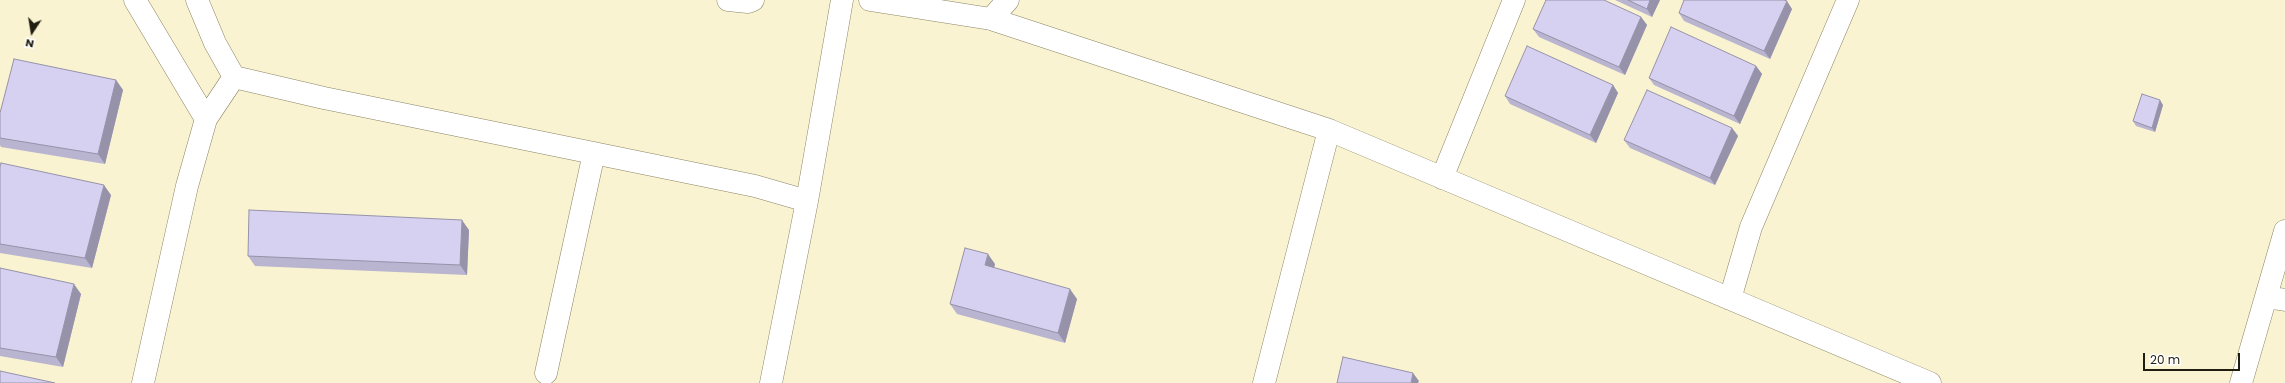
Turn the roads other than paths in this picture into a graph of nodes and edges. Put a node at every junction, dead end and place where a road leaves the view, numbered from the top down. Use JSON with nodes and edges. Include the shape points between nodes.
{"nodes":[{"id":1,"x":135,"y":0,"type":"edge"},
{"id":2,"x":197,"y":0,"type":"edge"},
{"id":3,"x":728,"y":0,"type":"edge"},
{"id":4,"x":753,"y":0,"type":"edge"},
{"id":5,"x":842,"y":0,"type":"edge"},
{"id":6,"x":870,"y":0,"type":"edge"},
{"id":7,"x":1008,"y":0,"type":"edge"},
{"id":8,"x":1514,"y":0,"type":"edge"},
{"id":9,"x":1848,"y":0,"type":"edge"},
{"id":10,"x":991,"y":19,"type":"junction"},
{"id":11,"x":234,"y":77,"type":"junction"},
{"id":12,"x":206,"y":119,"type":"junction"},
{"id":13,"x":1329,"y":130,"type":"junction"},
{"id":14,"x":594,"y":153,"type":"junction"},
{"id":15,"x":1442,"y":178,"type":"junction"},
{"id":16,"x":808,"y":201,"type":"junction"},
{"id":17,"x":2285,"y":232,"type":"edge"},
{"id":18,"x":1730,"y":299,"type":"junction"},
{"id":19,"x":2275,"y":299,"type":"edge"},
{"id":20,"x":546,"y":373,"type":"dead end"},
{"id":21,"x":143,"y":383,"type":"edge"},
{"id":22,"x":771,"y":383,"type":"edge"},
{"id":23,"x":1264,"y":383,"type":"edge"},
{"id":24,"x":1930,"y":383,"type":"edge"},
{"id":25,"x":2241,"y":383,"type":"edge"}],
"edges":[{"from":1,"to":12,"type":"street"},
{"from":2,"to":11,"type":"street","via":[[215,43]]},
{"from":3,"to":4,"type":"street"},
{"from":5,"to":16,"type":"street"},
{"from":6,"to":10,"type":"street"},
{"from":7,"to":10,"type":"street"},
{"from":8,"to":15,"type":"street"},
{"from":9,"to":18,"type":"street","via":[[1751,227]]},
{"from":10,"to":13,"type":"street"},
{"from":11,"to":12,"type":"street"},
{"from":11,"to":14,"type":"street"},
{"from":12,"to":21,"type":"street","via":[[187,186]]},
{"from":13,"to":15,"type":"street"},
{"from":13,"to":23,"type":"street"},
{"from":14,"to":16,"type":"street","via":[[755,186]]},
{"from":14,"to":20,"type":"street"},
{"from":15,"to":18,"type":"street"},
{"from":16,"to":22,"type":"street"},
{"from":17,"to":19,"type":"street"},
{"from":18,"to":24,"type":"street"},
{"from":19,"to":25,"type":"street"}]}
